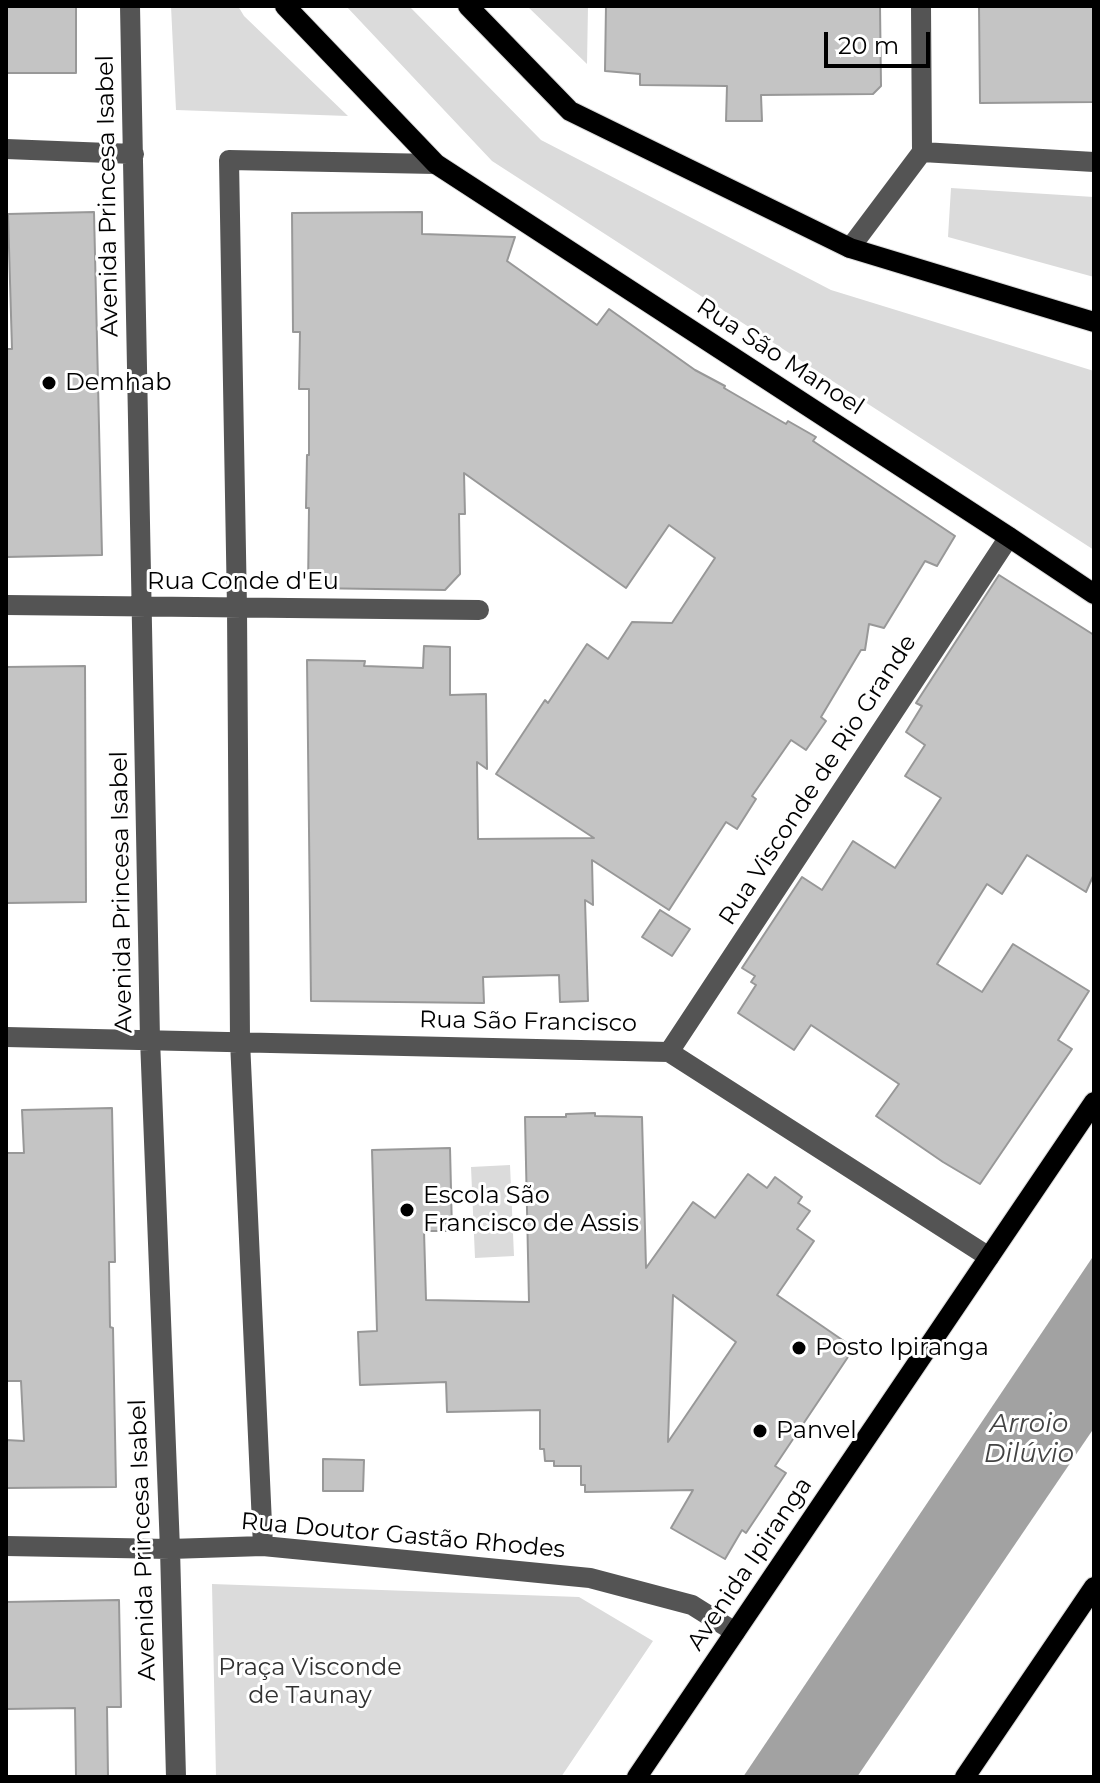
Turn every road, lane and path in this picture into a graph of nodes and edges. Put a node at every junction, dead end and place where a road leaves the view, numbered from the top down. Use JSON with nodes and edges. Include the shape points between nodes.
{"nodes":[{"id":1,"x":130,"y":6,"type":"edge"},
{"id":2,"x":285,"y":6,"type":"edge"},
{"id":3,"x":468,"y":6,"type":"edge"},
{"id":4,"x":921,"y":6,"type":"edge"},
{"id":5,"x":6,"y":149,"type":"edge"},
{"id":6,"x":922,"y":152,"type":"junction"},
{"id":7,"x":134,"y":154,"type":"junction"},
{"id":8,"x":1094,"y":162,"type":"edge"},
{"id":9,"x":436,"y":164,"type":"junction"},
{"id":10,"x":850,"y":248,"type":"junction"},
{"id":11,"x":1094,"y":322,"type":"edge"},
{"id":12,"x":1009,"y":537,"type":"junction"},
{"id":13,"x":1094,"y":594,"type":"edge"},
{"id":14,"x":6,"y":605,"type":"edge"},
{"id":15,"x":143,"y":607,"type":"junction"},
{"id":16,"x":237,"y":608,"type":"junction"},
{"id":17,"x":479,"y":610,"type":"dead end"},
{"id":18,"x":6,"y":1037,"type":"edge"},
{"id":19,"x":150,"y":1039,"type":"junction"},
{"id":20,"x":240,"y":1041,"type":"junction"},
{"id":21,"x":669,"y":1052,"type":"junction"},
{"id":22,"x":1094,"y":1102,"type":"edge"},
{"id":23,"x":989,"y":1257,"type":"junction"},
{"id":24,"x":6,"y":1546,"type":"edge"},
{"id":25,"x":263,"y":1546,"type":"junction"},
{"id":26,"x":170,"y":1549,"type":"junction"},
{"id":27,"x":1094,"y":1587,"type":"edge"},
{"id":28,"x":735,"y":1632,"type":"junction"},
{"id":29,"x":176,"y":1777,"type":"edge"},
{"id":30,"x":637,"y":1777,"type":"edge"},
{"id":31,"x":965,"y":1777,"type":"edge"}],
"edges":[{"from":1,"to":7,"type":"street","name":"Avenida Princesa Isabel"},
{"from":2,"to":9,"type":"main road","name":"Rua São Manoel"},
{"from":3,"to":10,"type":"main road","via":[[570,111]]},
{"from":4,"to":6,"type":"street"},
{"from":5,"to":7,"type":"street"},
{"from":6,"to":8,"type":"street"},
{"from":6,"to":10,"type":"street"},
{"from":7,"to":15,"type":"street","name":"Avenida Princesa Isabel"},
{"from":9,"to":12,"type":"main road","name":"Rua São Manoel"},
{"from":9,"to":16,"type":"street","via":[[229,160]]},
{"from":10,"to":11,"type":"main road"},
{"from":12,"to":13,"type":"main road","name":"Rua São Manoel"},
{"from":12,"to":21,"type":"street","name":"Rua Visconde de Rio Grande"},
{"from":14,"to":15,"type":"street","name":"Rua Conde d'Eu"},
{"from":15,"to":16,"type":"street","name":"Rua Conde d'Eu"},
{"from":15,"to":19,"type":"street","name":"Avenida Princesa Isabel"},
{"from":16,"to":17,"type":"street","name":"Rua Conde d'Eu"},
{"from":16,"to":20,"type":"street"},
{"from":18,"to":19,"type":"street","name":"Rua São Francisco"},
{"from":19,"to":20,"type":"street","name":"Rua São Francisco"},
{"from":19,"to":26,"type":"street","name":"Avenida Princesa Isabel"},
{"from":20,"to":21,"type":"street","name":"Rua São Francisco"},
{"from":20,"to":25,"type":"street"},
{"from":21,"to":23,"type":"street","name":"Rua São Francisco"},
{"from":22,"to":23,"type":"main road","name":"Avenida Ipiranga"},
{"from":23,"to":28,"type":"main road","name":"Avenida Ipiranga"},
{"from":24,"to":26,"type":"street","name":"Rua Doutor Gastão Rhodes"},
{"from":25,"to":26,"type":"street","name":"Rua Doutor Gastão Rhodes"},
{"from":25,"to":28,"type":"street","name":"Rua Doutor Gastão Rhodes","via":[[590,1578],[692,1605]]},
{"from":26,"to":29,"type":"street","name":"Avenida Princesa Isabel"},
{"from":27,"to":31,"type":"main road"},
{"from":28,"to":30,"type":"main road","name":"Avenida Ipiranga"}]}
